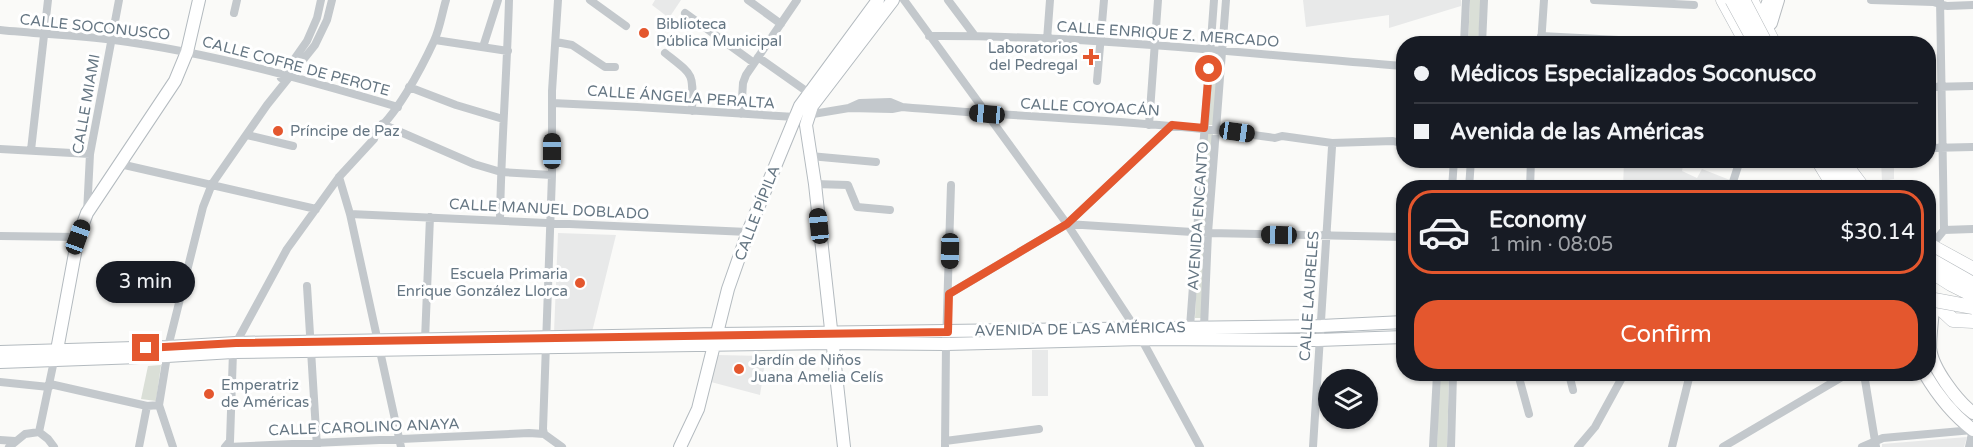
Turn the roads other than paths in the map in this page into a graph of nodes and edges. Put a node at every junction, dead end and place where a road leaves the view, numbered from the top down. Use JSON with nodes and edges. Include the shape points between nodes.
{"nodes":[{"id":1,"x":48,"y":0,"type":"edge"},
{"id":2,"x":119,"y":0,"type":"edge"},
{"id":3,"x":199,"y":0,"type":"edge"},
{"id":4,"x":237,"y":0,"type":"edge"},
{"id":5,"x":321,"y":0,"type":"edge"},
{"id":6,"x":333,"y":0,"type":"edge"},
{"id":7,"x":446,"y":0,"type":"edge"},
{"id":8,"x":498,"y":0,"type":"edge"},
{"id":9,"x":509,"y":0,"type":"edge"},
{"id":10,"x":558,"y":0,"type":"edge"},
{"id":11,"x":590,"y":0,"type":"edge"},
{"id":12,"x":748,"y":0,"type":"edge"},
{"id":13,"x":797,"y":0,"type":"edge"},
{"id":14,"x":878,"y":0,"type":"edge"},
{"id":15,"x":893,"y":0,"type":"edge"},
{"id":16,"x":904,"y":0,"type":"edge"},
{"id":17,"x":1050,"y":0,"type":"edge"},
{"id":18,"x":1104,"y":0,"type":"edge"},
{"id":19,"x":1158,"y":0,"type":"edge"},
{"id":20,"x":1214,"y":0,"type":"edge"},
{"id":21,"x":1227,"y":0,"type":"edge"},
{"id":22,"x":1466,"y":0,"type":"edge"},
{"id":23,"x":1484,"y":0,"type":"edge"},
{"id":24,"x":1544,"y":0,"type":"edge"},
{"id":25,"x":1594,"y":0,"type":"edge"},
{"id":26,"x":1723,"y":0,"type":"edge"},
{"id":27,"x":1732,"y":0,"type":"edge"},
{"id":28,"x":1743,"y":0,"type":"edge"},
{"id":29,"x":1750,"y":0,"type":"edge"},
{"id":30,"x":1769,"y":0,"type":"edge"},
{"id":31,"x":1778,"y":0,"type":"edge"},
{"id":32,"x":1871,"y":0,"type":"edge"},
{"id":33,"x":952,"y":2,"type":"edge"},
{"id":34,"x":1940,"y":2,"type":"edge"},
{"id":35,"x":1694,"y":5,"type":"dead end"},
{"id":36,"x":1973,"y":5,"type":"edge"},
{"id":37,"x":234,"y":13,"type":"dead end"},
{"id":38,"x":685,"y":13,"type":"dead end"},
{"id":39,"x":781,"y":24,"type":"junction"},
{"id":40,"x":626,"y":26,"type":"dead end"},
{"id":41,"x":0,"y":30,"type":"edge"},
{"id":42,"x":1764,"y":30,"type":"edge"},
{"id":43,"x":44,"y":34,"type":"junction"},
{"id":44,"x":929,"y":36,"type":"junction"},
{"id":45,"x":975,"y":36,"type":"junction"},
{"id":46,"x":1464,"y":36,"type":"edge"},
{"id":47,"x":1482,"y":36,"type":"edge"},
{"id":48,"x":1541,"y":36,"type":"edge"},
{"id":49,"x":1744,"y":36,"type":"edge"},
{"id":50,"x":1752,"y":36,"type":"edge"},
{"id":51,"x":111,"y":40,"type":"junction"},
{"id":52,"x":435,"y":40,"type":"junction"},
{"id":53,"x":1047,"y":40,"type":"junction"},
{"id":54,"x":556,"y":42,"type":"junction"},
{"id":55,"x":1100,"y":42,"type":"junction"},
{"id":56,"x":483,"y":47,"type":"junction"},
{"id":57,"x":1155,"y":47,"type":"junction"},
{"id":58,"x":1210,"y":50,"type":"junction"},
{"id":59,"x":508,"y":51,"type":"junction"},
{"id":60,"x":1223,"y":51,"type":"junction"},
{"id":61,"x":188,"y":52,"type":"junction"},
{"id":62,"x":664,"y":53,"type":"dead end"},
{"id":63,"x":756,"y":60,"type":"junction"},
{"id":64,"x":1396,"y":65,"type":"edge"},
{"id":65,"x":615,"y":68,"type":"dead end"},
{"id":66,"x":287,"y":75,"type":"junction"},
{"id":67,"x":1097,"y":81,"type":"dead end"},
{"id":68,"x":1973,"y":86,"type":"edge"},
{"id":69,"x":409,"y":87,"type":"junction"},
{"id":70,"x":1936,"y":87,"type":"edge"},
{"id":71,"x":1941,"y":87,"type":"junction"},
{"id":72,"x":809,"y":93,"type":"junction"},
{"id":73,"x":552,"y":103,"type":"junction"},
{"id":74,"x":398,"y":107,"type":"junction"},
{"id":75,"x":692,"y":111,"type":"junction"},
{"id":76,"x":741,"y":114,"type":"junction"},
{"id":77,"x":987,"y":114,"type":"junction"},
{"id":78,"x":802,"y":116,"type":"junction"},
{"id":79,"x":502,"y":119,"type":"junction"},
{"id":80,"x":1149,"y":125,"type":"junction"},
{"id":81,"x":1172,"y":125,"type":"junction"},
{"id":82,"x":379,"y":128,"type":"junction"},
{"id":83,"x":1204,"y":128,"type":"junction"},
{"id":84,"x":1218,"y":129,"type":"junction"},
{"id":85,"x":247,"y":135,"type":"junction"},
{"id":86,"x":1275,"y":138,"type":"junction"},
{"id":87,"x":1396,"y":142,"type":"edge"},
{"id":88,"x":293,"y":146,"type":"dead end"},
{"id":89,"x":1396,"y":146,"type":"edge"},
{"id":90,"x":1332,"y":147,"type":"junction"},
{"id":91,"x":1973,"y":147,"type":"edge"},
{"id":92,"x":1936,"y":148,"type":"edge"},
{"id":93,"x":1943,"y":148,"type":"junction"},
{"id":94,"x":0,"y":149,"type":"edge"},
{"id":95,"x":32,"y":150,"type":"junction"},
{"id":96,"x":90,"y":154,"type":"junction"},
{"id":97,"x":810,"y":156,"type":"junction"},
{"id":98,"x":876,"y":162,"type":"dead end"},
{"id":99,"x":120,"y":164,"type":"junction"},
{"id":100,"x":1817,"y":168,"type":"edge"},
{"id":101,"x":501,"y":172,"type":"junction"},
{"id":102,"x":552,"y":175,"type":"junction"},
{"id":103,"x":339,"y":177,"type":"junction"},
{"id":104,"x":1828,"y":180,"type":"edge"},
{"id":105,"x":212,"y":184,"type":"junction"},
{"id":106,"x":814,"y":184,"type":"junction"},
{"id":107,"x":951,"y":185,"type":"dead end"},
{"id":108,"x":315,"y":209,"type":"junction"},
{"id":109,"x":890,"y":210,"type":"dead end"},
{"id":110,"x":87,"y":213,"type":"junction"},
{"id":111,"x":350,"y":214,"type":"junction"},
{"id":112,"x":430,"y":217,"type":"junction"},
{"id":113,"x":500,"y":220,"type":"junction"},
{"id":114,"x":550,"y":223,"type":"junction"},
{"id":115,"x":1067,"y":224,"type":"junction"},
{"id":116,"x":1944,"y":230,"type":"junction"},
{"id":117,"x":1973,"y":230,"type":"edge"},
{"id":118,"x":748,"y":232,"type":"junction"},
{"id":119,"x":1196,"y":232,"type":"junction"},
{"id":120,"x":1208,"y":233,"type":"junction"},
{"id":121,"x":0,"y":236,"type":"edge"},
{"id":122,"x":1327,"y":236,"type":"junction"},
{"id":123,"x":78,"y":237,"type":"junction"},
{"id":124,"x":1396,"y":237,"type":"edge"},
{"id":125,"x":1936,"y":240,"type":"edge"},
{"id":126,"x":1936,"y":252,"type":"edge"},
{"id":127,"x":1936,"y":252,"type":"edge"},
{"id":128,"x":1936,"y":255,"type":"edge"},
{"id":129,"x":1973,"y":269,"type":"edge"},
{"id":130,"x":1936,"y":274,"type":"edge"},
{"id":131,"x":1973,"y":284,"type":"edge"},
{"id":132,"x":307,"y":286,"type":"dead end"},
{"id":133,"x":949,"y":294,"type":"junction"},
{"id":134,"x":1973,"y":295,"type":"edge"},
{"id":135,"x":1936,"y":305,"type":"edge"},
{"id":136,"x":1936,"y":307,"type":"edge"},
{"id":137,"x":1973,"y":307,"type":"edge"},
{"id":138,"x":1936,"y":309,"type":"edge"},
{"id":139,"x":1973,"y":321,"type":"edge"},
{"id":140,"x":1396,"y":322,"type":"edge"},
{"id":141,"x":1321,"y":326,"type":"junction"},
{"id":142,"x":1190,"y":327,"type":"junction"},
{"id":143,"x":1204,"y":327,"type":"junction"},
{"id":144,"x":1139,"y":334,"type":"junction"},
{"id":145,"x":1396,"y":337,"type":"edge"},
{"id":146,"x":831,"y":338,"type":"junction"},
{"id":147,"x":947,"y":338,"type":"junction"},
{"id":148,"x":425,"y":340,"type":"junction"},
{"id":149,"x":715,"y":340,"type":"junction"},
{"id":150,"x":1318,"y":340,"type":"junction"},
{"id":151,"x":547,"y":343,"type":"junction"},
{"id":152,"x":310,"y":346,"type":"junction"},
{"id":153,"x":378,"y":346,"type":"junction"},
{"id":154,"x":235,"y":347,"type":"junction"},
{"id":155,"x":0,"y":352,"type":"edge"},
{"id":156,"x":167,"y":352,"type":"junction"},
{"id":157,"x":56,"y":355,"type":"junction"},
{"id":158,"x":0,"y":362,"type":"edge"},
{"id":159,"x":1936,"y":364,"type":"edge"},
{"id":160,"x":1437,"y":381,"type":"edge"},
{"id":161,"x":1454,"y":381,"type":"edge"},
{"id":162,"x":1520,"y":381,"type":"edge"},
{"id":163,"x":1571,"y":381,"type":"edge"},
{"id":164,"x":1620,"y":381,"type":"edge"},
{"id":165,"x":1688,"y":381,"type":"edge"},
{"id":166,"x":1835,"y":381,"type":"edge"},
{"id":167,"x":1865,"y":381,"type":"edge"},
{"id":168,"x":1930,"y":381,"type":"edge"},
{"id":169,"x":0,"y":382,"type":"edge"},
{"id":170,"x":49,"y":386,"type":"junction"},
{"id":171,"x":1574,"y":390,"type":"dead end"},
{"id":172,"x":159,"y":405,"type":"junction"},
{"id":173,"x":147,"y":406,"type":"junction"},
{"id":174,"x":1973,"y":413,"type":"edge"},
{"id":175,"x":1529,"y":414,"type":"dead end"},
{"id":176,"x":1039,"y":429,"type":"dead end"},
{"id":177,"x":1973,"y":430,"type":"edge"},
{"id":178,"x":39,"y":432,"type":"junction"},
{"id":179,"x":544,"y":432,"type":"junction"},
{"id":180,"x":466,"y":436,"type":"junction"},
{"id":181,"x":0,"y":440,"type":"edge"},
{"id":182,"x":400,"y":443,"type":"edge"},
{"id":183,"x":1876,"y":443,"type":"edge"},
{"id":184,"x":12,"y":444,"type":"edge"},
{"id":185,"x":317,"y":444,"type":"edge"},
{"id":186,"x":945,"y":444,"type":"edge"},
{"id":187,"x":56,"y":447,"type":"edge"},
{"id":188,"x":139,"y":447,"type":"edge"},
{"id":189,"x":173,"y":447,"type":"edge"},
{"id":190,"x":227,"y":447,"type":"edge"},
{"id":191,"x":462,"y":447,"type":"edge"},
{"id":192,"x":562,"y":447,"type":"edge"},
{"id":193,"x":680,"y":447,"type":"edge"},
{"id":194,"x":844,"y":447,"type":"edge"},
{"id":195,"x":1200,"y":447,"type":"edge"},
{"id":196,"x":1313,"y":447,"type":"edge"},
{"id":197,"x":1433,"y":447,"type":"edge"},
{"id":198,"x":1451,"y":447,"type":"edge"},
{"id":199,"x":1578,"y":447,"type":"edge"},
{"id":200,"x":1672,"y":447,"type":"edge"},
{"id":201,"x":1723,"y":447,"type":"edge"},
{"id":202,"x":1862,"y":447,"type":"edge"},
{"id":203,"x":1969,"y":447,"type":"edge"}],
"edges":[{"from":1,"to":43,"type":"street"},
{"from":2,"to":51,"type":"street","name":"CALLE MIAMI"},
{"from":3,"to":61,"type":"main road"},
{"from":4,"to":37,"type":"street"},
{"from":5,"to":66,"type":"street","via":[[310,35]]},
{"from":6,"to":66,"type":"street","via":[[321,33]]},
{"from":7,"to":52,"type":"street"},
{"from":8,"to":56,"type":"street"},
{"from":9,"to":59,"type":"street"},
{"from":10,"to":54,"type":"street"},
{"from":11,"to":40,"type":"street"},
{"from":12,"to":39,"type":"street"},
{"from":13,"to":39,"type":"street"},
{"from":14,"to":72,"type":"main road","name":"CALLE PÍPILA"},
{"from":15,"to":78,"type":"main road","name":"CALLE PÍPILA"},
{"from":16,"to":44,"type":"street"},
{"from":17,"to":53,"type":"street"},
{"from":18,"to":55,"type":"street"},
{"from":19,"to":57,"type":"street"},
{"from":20,"to":58,"type":"street","name":"AVENIDA ENCANTO"},
{"from":21,"to":60,"type":"street","name":"AVENIDA ENCANTO"},
{"from":22,"to":46,"type":"street"},
{"from":23,"to":47,"type":"street"},
{"from":24,"to":48,"type":"street"},
{"from":25,"to":35,"type":"street"},
{"from":26,"to":49,"type":"highway"},
{"from":27,"to":50,"type":"highway","bridge":true},
{"from":28,"to":42,"type":"highway","bridge":true},
{"from":29,"to":42,"type":"highway"},
{"from":30,"to":42,"type":"main road"},
{"from":31,"to":42,"type":"main road","via":[[1771,23]]},
{"from":32,"to":34,"type":"street"},
{"from":33,"to":45,"type":"street"},
{"from":34,"to":36,"type":"street","via":[[1947,6]]},
{"from":34,"to":71,"type":"street"},
{"from":38,"to":63,"type":"street"},
{"from":39,"to":63,"type":"street"},
{"from":41,"to":43,"type":"street","name":"CALLE SOCONUSCO"},
{"from":43,"to":51,"type":"street","name":"CALLE SOCONUSCO"},
{"from":43,"to":95,"type":"street"},
{"from":44,"to":45,"type":"street","name":"CALLE ENRIQUE Z. MERCADO"},
{"from":44,"to":77,"type":"street"},
{"from":45,"to":53,"type":"street","name":"CALLE ENRIQUE Z. MERCADO"},
{"from":51,"to":61,"type":"street","name":"CALLE SOCONUSCO"},
{"from":51,"to":96,"type":"street","name":"CALLE MIAMI"},
{"from":52,"to":56,"type":"street"},
{"from":52,"to":69,"type":"street"},
{"from":53,"to":55,"type":"street","name":"CALLE ENRIQUE Z. MERCADO"},
{"from":54,"to":65,"type":"street","via":[[572,45],[605,68]]},
{"from":54,"to":73,"type":"street"},
{"from":55,"to":57,"type":"street","name":"CALLE ENRIQUE Z. MERCADO"},
{"from":55,"to":67,"type":"street"},
{"from":56,"to":59,"type":"street"},
{"from":57,"to":58,"type":"street","name":"CALLE ENRIQUE Z. MERCADO"},
{"from":57,"to":80,"type":"street"},
{"from":58,"to":60,"type":"street","name":"CALLE ENRIQUE Z. MERCADO"},
{"from":58,"to":83,"type":"street","name":"AVENIDA ENCANTO"},
{"from":59,"to":79,"type":"street"},
{"from":60,"to":64,"type":"street","name":"CALLE ENRIQUE Z. MERCADO"},
{"from":60,"to":84,"type":"street","name":"AVENIDA ENCANTO"},
{"from":61,"to":66,"type":"street","name":"CALLE COFRE DE PEROTE"},
{"from":61,"to":99,"type":"main road","via":[[175,81]]},
{"from":62,"to":75,"type":"street","via":[[693,79]]},
{"from":63,"to":72,"type":"street"},
{"from":63,"to":76,"type":"street","via":[[743,83]]},
{"from":66,"to":74,"type":"street","name":"CALLE COFRE DE PEROTE"},
{"from":66,"to":85,"type":"street"},
{"from":68,"to":71,"type":"street"},
{"from":69,"to":74,"type":"street"},
{"from":69,"to":79,"type":"street"},
{"from":70,"to":71,"type":"street"},
{"from":71,"to":93,"type":"street"},
{"from":72,"to":78,"type":"main road","name":"CALLE PÍPILA","via":[[800,106]]},
{"from":73,"to":75,"type":"street","name":"CALLE ÁNGELA PERALTA"},
{"from":73,"to":102,"type":"street"},
{"from":74,"to":82,"type":"street"},
{"from":75,"to":76,"type":"street","name":"CALLE ÁNGELA PERALTA"},
{"from":76,"to":78,"type":"street","name":"CALLE ÁNGELA PERALTA"},
{"from":77,"to":78,"type":"street","name":"CALLE COYOACÁN","via":[[902,107],[849,108]]},
{"from":77,"to":80,"type":"street","name":"CALLE COYOACÁN"},
{"from":77,"to":115,"type":"street"},
{"from":78,"to":97,"type":"main road"},
{"from":78,"to":118,"type":"main road","name":"CALLE PÍPILA"},
{"from":79,"to":101,"type":"street"},
{"from":80,"to":81,"type":"street","name":"CALLE COYOACÁN"},
{"from":81,"to":83,"type":"street","name":"CALLE COYOACÁN"},
{"from":81,"to":115,"type":"street"},
{"from":82,"to":101,"type":"street"},
{"from":82,"to":103,"type":"street"},
{"from":83,"to":84,"type":"street","name":"CALLE COYOACÁN"},
{"from":83,"to":119,"type":"street","name":"AVENIDA ENCANTO"},
{"from":84,"to":86,"type":"street","name":"CALLE COYOACÁN"},
{"from":84,"to":120,"type":"street","name":"AVENIDA ENCANTO"},
{"from":85,"to":88,"type":"street"},
{"from":85,"to":105,"type":"street"},
{"from":86,"to":87,"type":"street","name":"CALLE COYOACÁN","via":[[1332,143]]},
{"from":86,"to":90,"type":"street","name":"CALLE COYOACÁN"},
{"from":89,"to":90,"type":"street","name":"CALLE COYOACÁN"},
{"from":90,"to":122,"type":"street","name":"CALLE LAURELES"},
{"from":91,"to":93,"type":"street"},
{"from":92,"to":93,"type":"street"},
{"from":93,"to":116,"type":"street"},
{"from":94,"to":95,"type":"street"},
{"from":95,"to":96,"type":"street"},
{"from":96,"to":110,"type":"street","name":"CALLE MIAMI"},
{"from":97,"to":98,"type":"street"},
{"from":97,"to":106,"type":"main road"},
{"from":99,"to":105,"type":"street"},
{"from":99,"to":110,"type":"main road"},
{"from":100,"to":104,"type":"highway"},
{"from":101,"to":102,"type":"street"},
{"from":101,"to":113,"type":"street"},
{"from":102,"to":114,"type":"street"},
{"from":103,"to":108,"type":"street"},
{"from":103,"to":111,"type":"street"},
{"from":105,"to":108,"type":"street"},
{"from":105,"to":156,"type":"street","via":[[202,207]]},
{"from":106,"to":109,"type":"street","via":[[848,185],[857,207]]},
{"from":106,"to":146,"type":"main road"},
{"from":107,"to":133,"type":"street"},
{"from":108,"to":154,"type":"street","via":[[286,249]]},
{"from":110,"to":123,"type":"main road"},
{"from":111,"to":112,"type":"street","name":"CALLE MANUEL DOBLADO"},
{"from":111,"to":153,"type":"street"},
{"from":112,"to":113,"type":"street","name":"CALLE MANUEL DOBLADO"},
{"from":112,"to":148,"type":"street"},
{"from":113,"to":114,"type":"street","name":"CALLE MANUEL DOBLADO"},
{"from":114,"to":118,"type":"street","name":"CALLE MANUEL DOBLADO"},
{"from":114,"to":151,"type":"street"},
{"from":115,"to":119,"type":"street"},
{"from":115,"to":133,"type":"street"},
{"from":115,"to":144,"type":"street"},
{"from":116,"to":117,"type":"street"},
{"from":116,"to":125,"type":"street"},
{"from":118,"to":149,"type":"main road","name":"CALLE PÍPILA"},
{"from":119,"to":120,"type":"street"},
{"from":119,"to":142,"type":"street","name":"AVENIDA ENCANTO"},
{"from":120,"to":122,"type":"street"},
{"from":120,"to":143,"type":"street","name":"AVENIDA ENCANTO"},
{"from":121,"to":123,"type":"street"},
{"from":122,"to":124,"type":"street"},
{"from":122,"to":141,"type":"street","name":"CALLE LAURELES"},
{"from":123,"to":157,"type":"main road"},
{"from":126,"to":129,"type":"highway"},
{"from":127,"to":135,"type":"main road","via":[[1951,273],[1952,283],[1946,301]]},
{"from":128,"to":131,"type":"highway","bridge":true},
{"from":130,"to":134,"type":"highway","bridge":true},
{"from":132,"to":152,"type":"street"},
{"from":133,"to":147,"type":"street"},
{"from":136,"to":137,"type":"highway","bridge":true},
{"from":138,"to":139,"type":"highway","via":[[1953,320]]},
{"from":140,"to":141,"type":"main road","name":"AVENIDA DE LAS AMÉRICAS"},
{"from":141,"to":143,"type":"main road","name":"AVENIDA DE LAS AMÉRICAS"},
{"from":141,"to":150,"type":"street","name":"CALLE LAURELES"},
{"from":142,"to":143,"type":"main road","name":"AVENIDA DE LAS AMÉRICAS"},
{"from":142,"to":144,"type":"main road","name":"AVENIDA DE LAS AMÉRICAS"},
{"from":144,"to":147,"type":"main road","name":"AVENIDA DE LAS AMÉRICAS"},
{"from":144,"to":150,"type":"main road","name":"AVENIDA DE LAS AMÉRICAS"},
{"from":144,"to":195,"type":"street"},
{"from":145,"to":150,"type":"main road","name":"AVENIDA DE LAS AMÉRICAS"},
{"from":146,"to":147,"type":"main road","name":"AVENIDA DE LAS AMÉRICAS"},
{"from":146,"to":149,"type":"main road","name":"AVENIDA DE LAS AMÉRICAS"},
{"from":146,"to":194,"type":"main road"},
{"from":147,"to":186,"type":"street"},
{"from":148,"to":151,"type":"main road","name":"AVENIDA DE LAS AMÉRICAS"},
{"from":148,"to":153,"type":"main road","name":"AVENIDA DE LAS AMÉRICAS"},
{"from":149,"to":151,"type":"main road","name":"AVENIDA DE LAS AMÉRICAS"},
{"from":149,"to":193,"type":"main road","name":"CALLE PÍPILA","via":[[698,409]]},
{"from":150,"to":196,"type":"street","name":"CALLE LAURELES"},
{"from":151,"to":153,"type":"main road","name":"AVENIDA DE LAS AMÉRICAS"},
{"from":151,"to":179,"type":"street"},
{"from":152,"to":153,"type":"main road","name":"AVENIDA DE LAS AMÉRICAS"},
{"from":152,"to":154,"type":"main road","name":"AVENIDA DE LAS AMÉRICAS"},
{"from":152,"to":185,"type":"street"},
{"from":153,"to":182,"type":"street"},
{"from":154,"to":156,"type":"main road","name":"AVENIDA DE LAS AMÉRICAS"},
{"from":154,"to":190,"type":"street"},
{"from":155,"to":157,"type":"main road","name":"AVENIDA DE LAS AMÉRICAS"},
{"from":156,"to":157,"type":"main road","name":"AVENIDA DE LAS AMÉRICAS"},
{"from":156,"to":172,"type":"street"},
{"from":157,"to":158,"type":"main road","name":"AVENIDA DE LAS AMÉRICAS"},
{"from":157,"to":170,"type":"street"},
{"from":159,"to":174,"type":"main road","via":[[1957,398]]},
{"from":160,"to":197,"type":"street"},
{"from":161,"to":198,"type":"street"},
{"from":162,"to":175,"type":"street"},
{"from":163,"to":171,"type":"street"},
{"from":164,"to":199,"type":"street","via":[[1596,427]]},
{"from":165,"to":200,"type":"street"},
{"from":166,"to":201,"type":"street"},
{"from":167,"to":183,"type":"street"},
{"from":168,"to":177,"type":"main road","via":[[1946,406]]},
{"from":169,"to":170,"type":"street"},
{"from":170,"to":173,"type":"street"},
{"from":170,"to":178,"type":"street"},
{"from":172,"to":173,"type":"street"},
{"from":172,"to":189,"type":"street"},
{"from":173,"to":188,"type":"street"},
{"from":176,"to":186,"type":"street"},
{"from":177,"to":183,"type":"street"},
{"from":177,"to":203,"type":"street"},
{"from":178,"to":184,"type":"street","via":[[26,434]]},
{"from":178,"to":187,"type":"street"},
{"from":179,"to":180,"type":"street","name":"CALLE CAROLINO ANAYA"},
{"from":179,"to":192,"type":"street"},
{"from":180,"to":182,"type":"street","name":"CALLE CAROLINO ANAYA"},
{"from":180,"to":191,"type":"street"},
{"from":181,"to":184,"type":"street"},
{"from":182,"to":185,"type":"street","name":"CALLE CAROLINO ANAYA"},
{"from":183,"to":202,"type":"street"},
{"from":185,"to":190,"type":"street","name":"CALLE CAROLINO ANAYA"}]}
